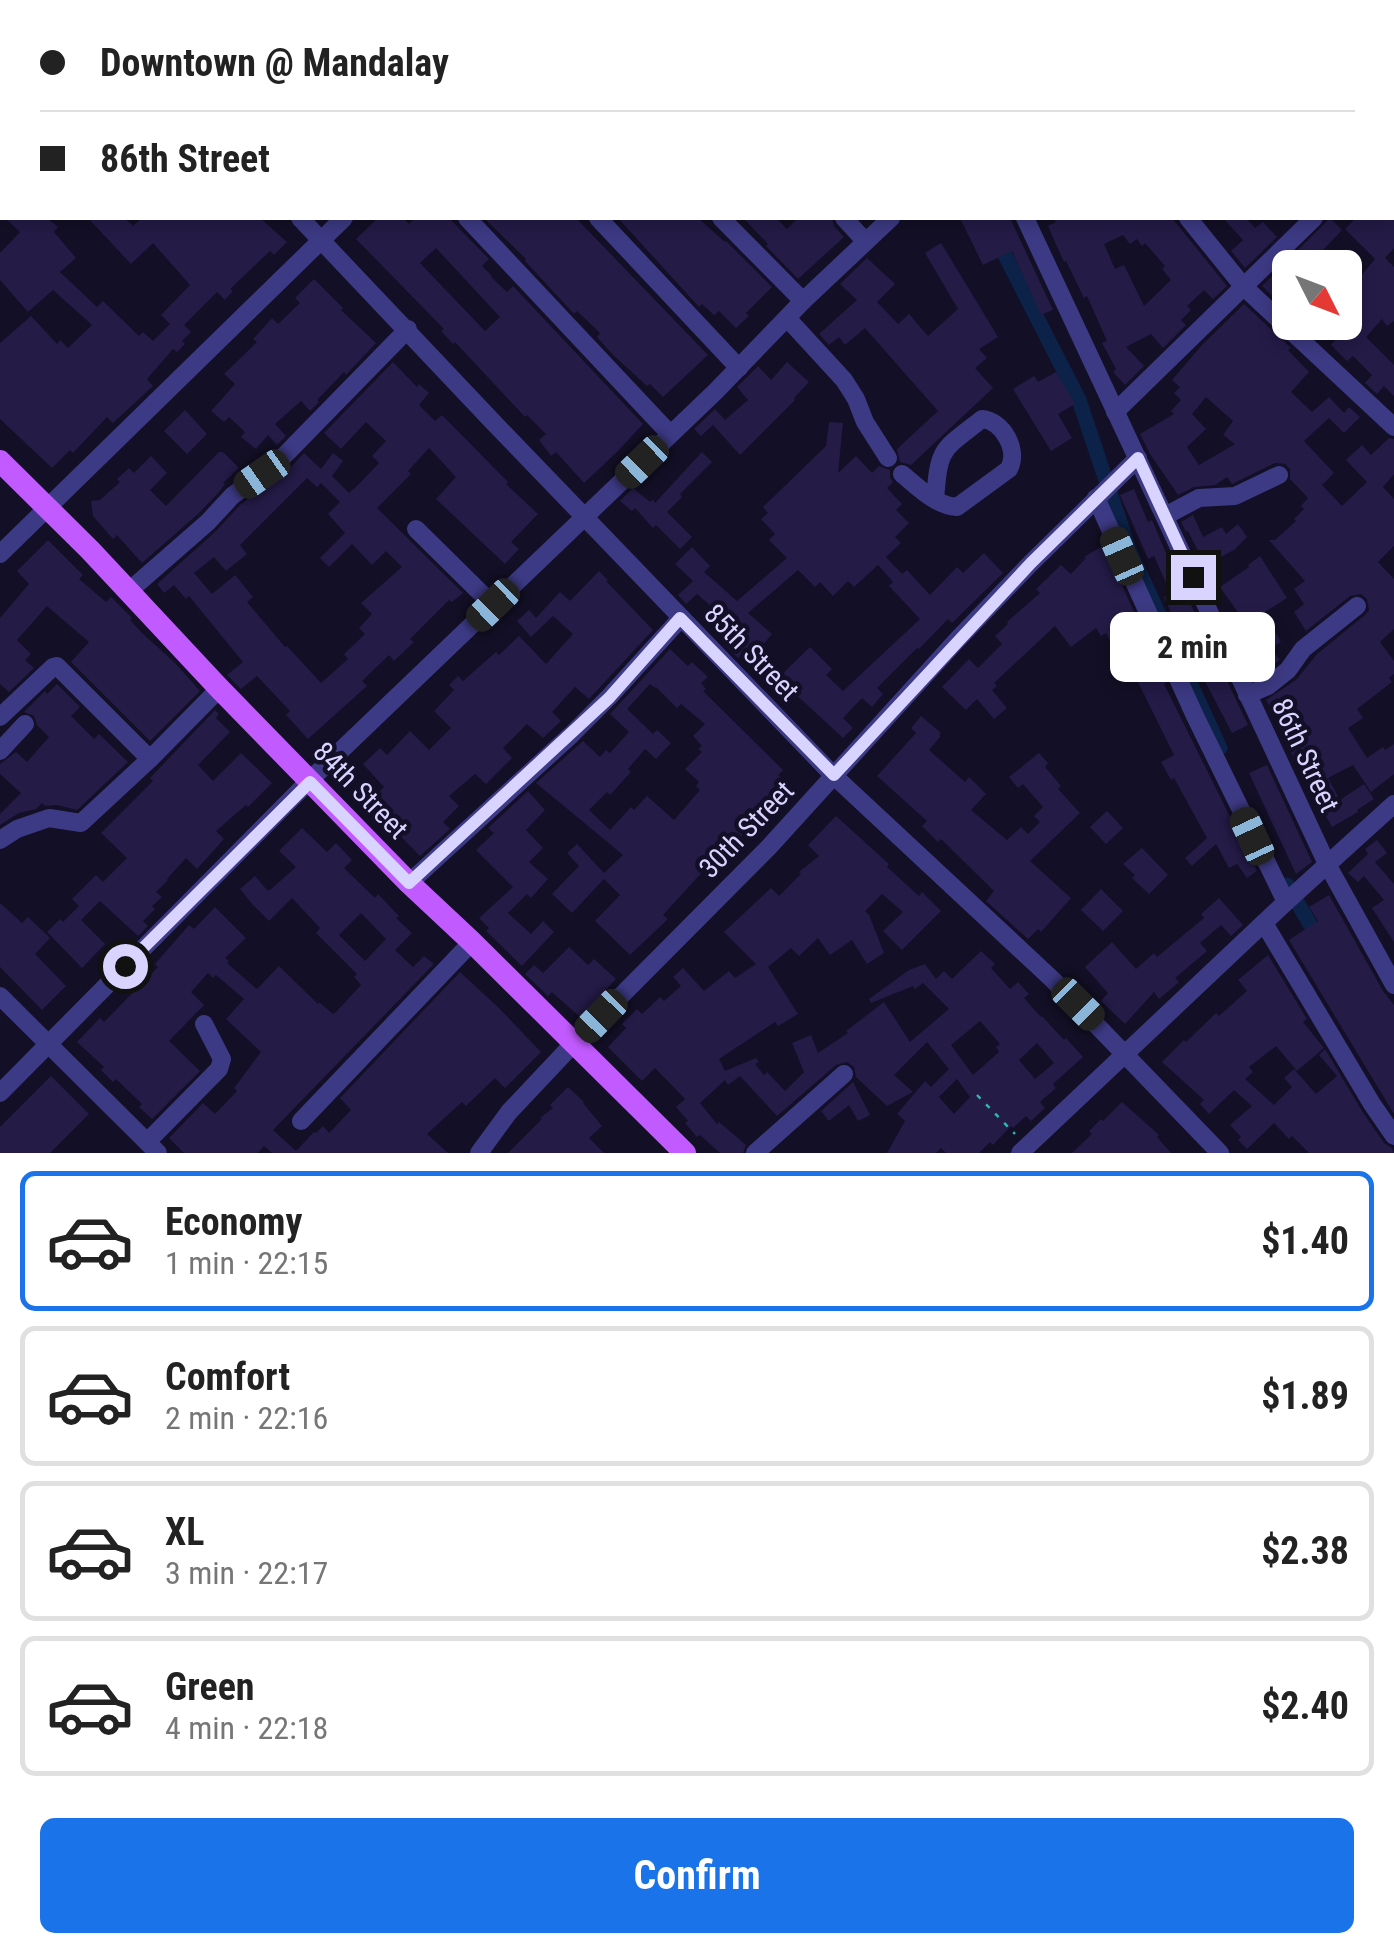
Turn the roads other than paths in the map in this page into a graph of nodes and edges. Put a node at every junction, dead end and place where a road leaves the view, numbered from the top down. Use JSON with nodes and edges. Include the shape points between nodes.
{"nodes":[{"id":1,"x":302,"y":220,"type":"edge"},
{"id":2,"x":342,"y":220,"type":"edge"},
{"id":3,"x":469,"y":220,"type":"edge"},
{"id":4,"x":600,"y":220,"type":"edge"},
{"id":5,"x":724,"y":220,"type":"edge"},
{"id":6,"x":846,"y":220,"type":"edge"},
{"id":7,"x":889,"y":220,"type":"edge"},
{"id":8,"x":1026,"y":220,"type":"edge"},
{"id":9,"x":1190,"y":220,"type":"edge"},
{"id":10,"x":1312,"y":220,"type":"edge"},
{"id":11,"x":321,"y":239,"type":"junction"},
{"id":12,"x":865,"y":241,"type":"junction"},
{"id":13,"x":1243,"y":286,"type":"junction"},
{"id":14,"x":803,"y":302,"type":"junction"},
{"id":15,"x":787,"y":318,"type":"junction"},
{"id":16,"x":408,"y":329,"type":"junction"},
{"id":17,"x":739,"y":368,"type":"junction"},
{"id":18,"x":1115,"y":412,"type":"junction"},
{"id":19,"x":1394,"y":427,"type":"edge"},
{"id":20,"x":670,"y":434,"type":"junction"},
{"id":21,"x":888,"y":458,"type":"dead end"},
{"id":22,"x":0,"y":462,"type":"edge"},
{"id":23,"x":1134,"y":462,"type":"junction"},
{"id":24,"x":902,"y":474,"type":"dead end"},
{"id":25,"x":1279,"y":474,"type":"dead end"},
{"id":26,"x":1100,"y":495,"type":"junction"},
{"id":27,"x":935,"y":500,"type":"junction"},
{"id":28,"x":48,"y":507,"type":"junction"},
{"id":29,"x":586,"y":516,"type":"junction"},
{"id":30,"x":1165,"y":516,"type":"junction"},
{"id":31,"x":416,"y":529,"type":"dead end"},
{"id":32,"x":0,"y":554,"type":"edge"},
{"id":33,"x":130,"y":592,"type":"junction"},
{"id":34,"x":493,"y":605,"type":"junction"},
{"id":35,"x":1357,"y":606,"type":"dead end"},
{"id":36,"x":680,"y":618,"type":"junction"},
{"id":37,"x":220,"y":688,"type":"junction"},
{"id":38,"x":1247,"y":696,"type":"junction"},
{"id":39,"x":0,"y":717,"type":"edge"},
{"id":40,"x":26,"y":724,"type":"dead end"},
{"id":41,"x":0,"y":751,"type":"edge"},
{"id":42,"x":150,"y":759,"type":"junction"},
{"id":43,"x":834,"y":775,"type":"junction"},
{"id":44,"x":310,"y":782,"type":"junction"},
{"id":45,"x":1394,"y":804,"type":"edge"},
{"id":46,"x":0,"y":840,"type":"edge"},
{"id":47,"x":1320,"y":870,"type":"junction"},
{"id":48,"x":409,"y":883,"type":"junction"},
{"id":49,"x":1286,"y":902,"type":"junction"},
{"id":50,"x":1264,"y":923,"type":"junction"},
{"id":51,"x":472,"y":942,"type":"junction"},
{"id":52,"x":1394,"y":986,"type":"edge"},
{"id":53,"x":0,"y":996,"type":"edge"},
{"id":54,"x":204,"y":1024,"type":"dead end"},
{"id":55,"x":575,"y":1042,"type":"junction"},
{"id":56,"x":46,"y":1044,"type":"junction"},
{"id":57,"x":1126,"y":1052,"type":"junction"},
{"id":58,"x":844,"y":1074,"type":"dead end"},
{"id":59,"x":0,"y":1092,"type":"edge"},
{"id":60,"x":301,"y":1121,"type":"dead end"},
{"id":61,"x":1394,"y":1136,"type":"edge"},
{"id":62,"x":153,"y":1148,"type":"edge"},
{"id":63,"x":1023,"y":1150,"type":"edge"},
{"id":64,"x":479,"y":1153,"type":"edge"},
{"id":65,"x":685,"y":1153,"type":"edge"},
{"id":66,"x":755,"y":1153,"type":"edge"},
{"id":67,"x":1220,"y":1153,"type":"edge"}],
"edges":[{"from":1,"to":11,"type":"street","name":"85th Street"},
{"from":2,"to":11,"type":"street"},
{"from":3,"to":20,"type":"street"},
{"from":4,"to":17,"type":"street"},
{"from":5,"to":14,"type":"street"},
{"from":6,"to":12,"type":"street"},
{"from":7,"to":12,"type":"street"},
{"from":8,"to":18,"type":"street","name":"86th Street"},
{"from":9,"to":13,"type":"street"},
{"from":10,"to":13,"type":"street"},
{"from":11,"to":16,"type":"street","name":"85th Street"},
{"from":11,"to":28,"type":"street"},
{"from":12,"to":14,"type":"street"},
{"from":13,"to":18,"type":"street"},
{"from":13,"to":19,"type":"street"},
{"from":14,"to":15,"type":"street"},
{"from":15,"to":17,"type":"street"},
{"from":15,"to":21,"type":"street","via":[[844,380]]},
{"from":16,"to":29,"type":"street","name":"85th Street"},
{"from":16,"to":33,"type":"street","via":[[280,460]]},
{"from":17,"to":20,"type":"street"},
{"from":18,"to":23,"type":"street","name":"86th Street"},
{"from":20,"to":29,"type":"street"},
{"from":22,"to":28,"type":"main road","name":"84th Street"},
{"from":23,"to":26,"type":"street","name":"30th Street"},
{"from":23,"to":30,"type":"street","name":"86th Street"},
{"from":24,"to":27,"type":"street"},
{"from":25,"to":30,"type":"street","via":[[1235,496],[1199,498]]},
{"from":26,"to":43,"type":"street","name":"30th Street"},
{"from":26,"to":49,"type":"street","via":[[1195,716]]},
{"from":27,"to":27,"type":"street","via":[[940,454],[982,419],[999,425],[1013,453],[1009,469],[957,506]]},
{"from":28,"to":32,"type":"street"},
{"from":28,"to":33,"type":"main road","name":"84th Street"},
{"from":29,"to":34,"type":"street"},
{"from":29,"to":36,"type":"street","name":"85th Street"},
{"from":30,"to":38,"type":"street","name":"86th Street"},
{"from":31,"to":34,"type":"street"},
{"from":33,"to":37,"type":"main road","name":"84th Street"},
{"from":34,"to":44,"type":"street"},
{"from":35,"to":38,"type":"street","via":[[1303,649],[1288,670]]},
{"from":36,"to":43,"type":"street","name":"85th Street"},
{"from":36,"to":48,"type":"street","via":[[596,710]]},
{"from":37,"to":42,"type":"street"},
{"from":37,"to":44,"type":"main road","name":"84th Street"},
{"from":38,"to":47,"type":"street","name":"86th Street"},
{"from":39,"to":42,"type":"street","via":[[57,666]]},
{"from":40,"to":41,"type":"street"},
{"from":42,"to":46,"type":"street","via":[[81,823],[49,818]]},
{"from":43,"to":55,"type":"street","name":"30th Street"},
{"from":43,"to":57,"type":"street","name":"85th Street"},
{"from":44,"to":48,"type":"main road","name":"84th Street"},
{"from":44,"to":56,"type":"street"},
{"from":45,"to":47,"type":"street"},
{"from":47,"to":49,"type":"street"},
{"from":47,"to":52,"type":"street","name":"86th Street"},
{"from":48,"to":51,"type":"main road","name":"84th Street"},
{"from":49,"to":50,"type":"street"},
{"from":50,"to":57,"type":"street"},
{"from":50,"to":61,"type":"street"},
{"from":51,"to":55,"type":"main road","name":"84th Street"},
{"from":51,"to":60,"type":"street"},
{"from":53,"to":56,"type":"street"},
{"from":54,"to":62,"type":"street","via":[[222,1059],[219,1069]]},
{"from":55,"to":64,"type":"street","name":"30th Street"},
{"from":55,"to":65,"type":"main road","name":"84th Street"},
{"from":56,"to":59,"type":"street"},
{"from":56,"to":62,"type":"street"},
{"from":57,"to":63,"type":"street"},
{"from":57,"to":67,"type":"street","name":"85th Street"},
{"from":58,"to":66,"type":"street"}]}
